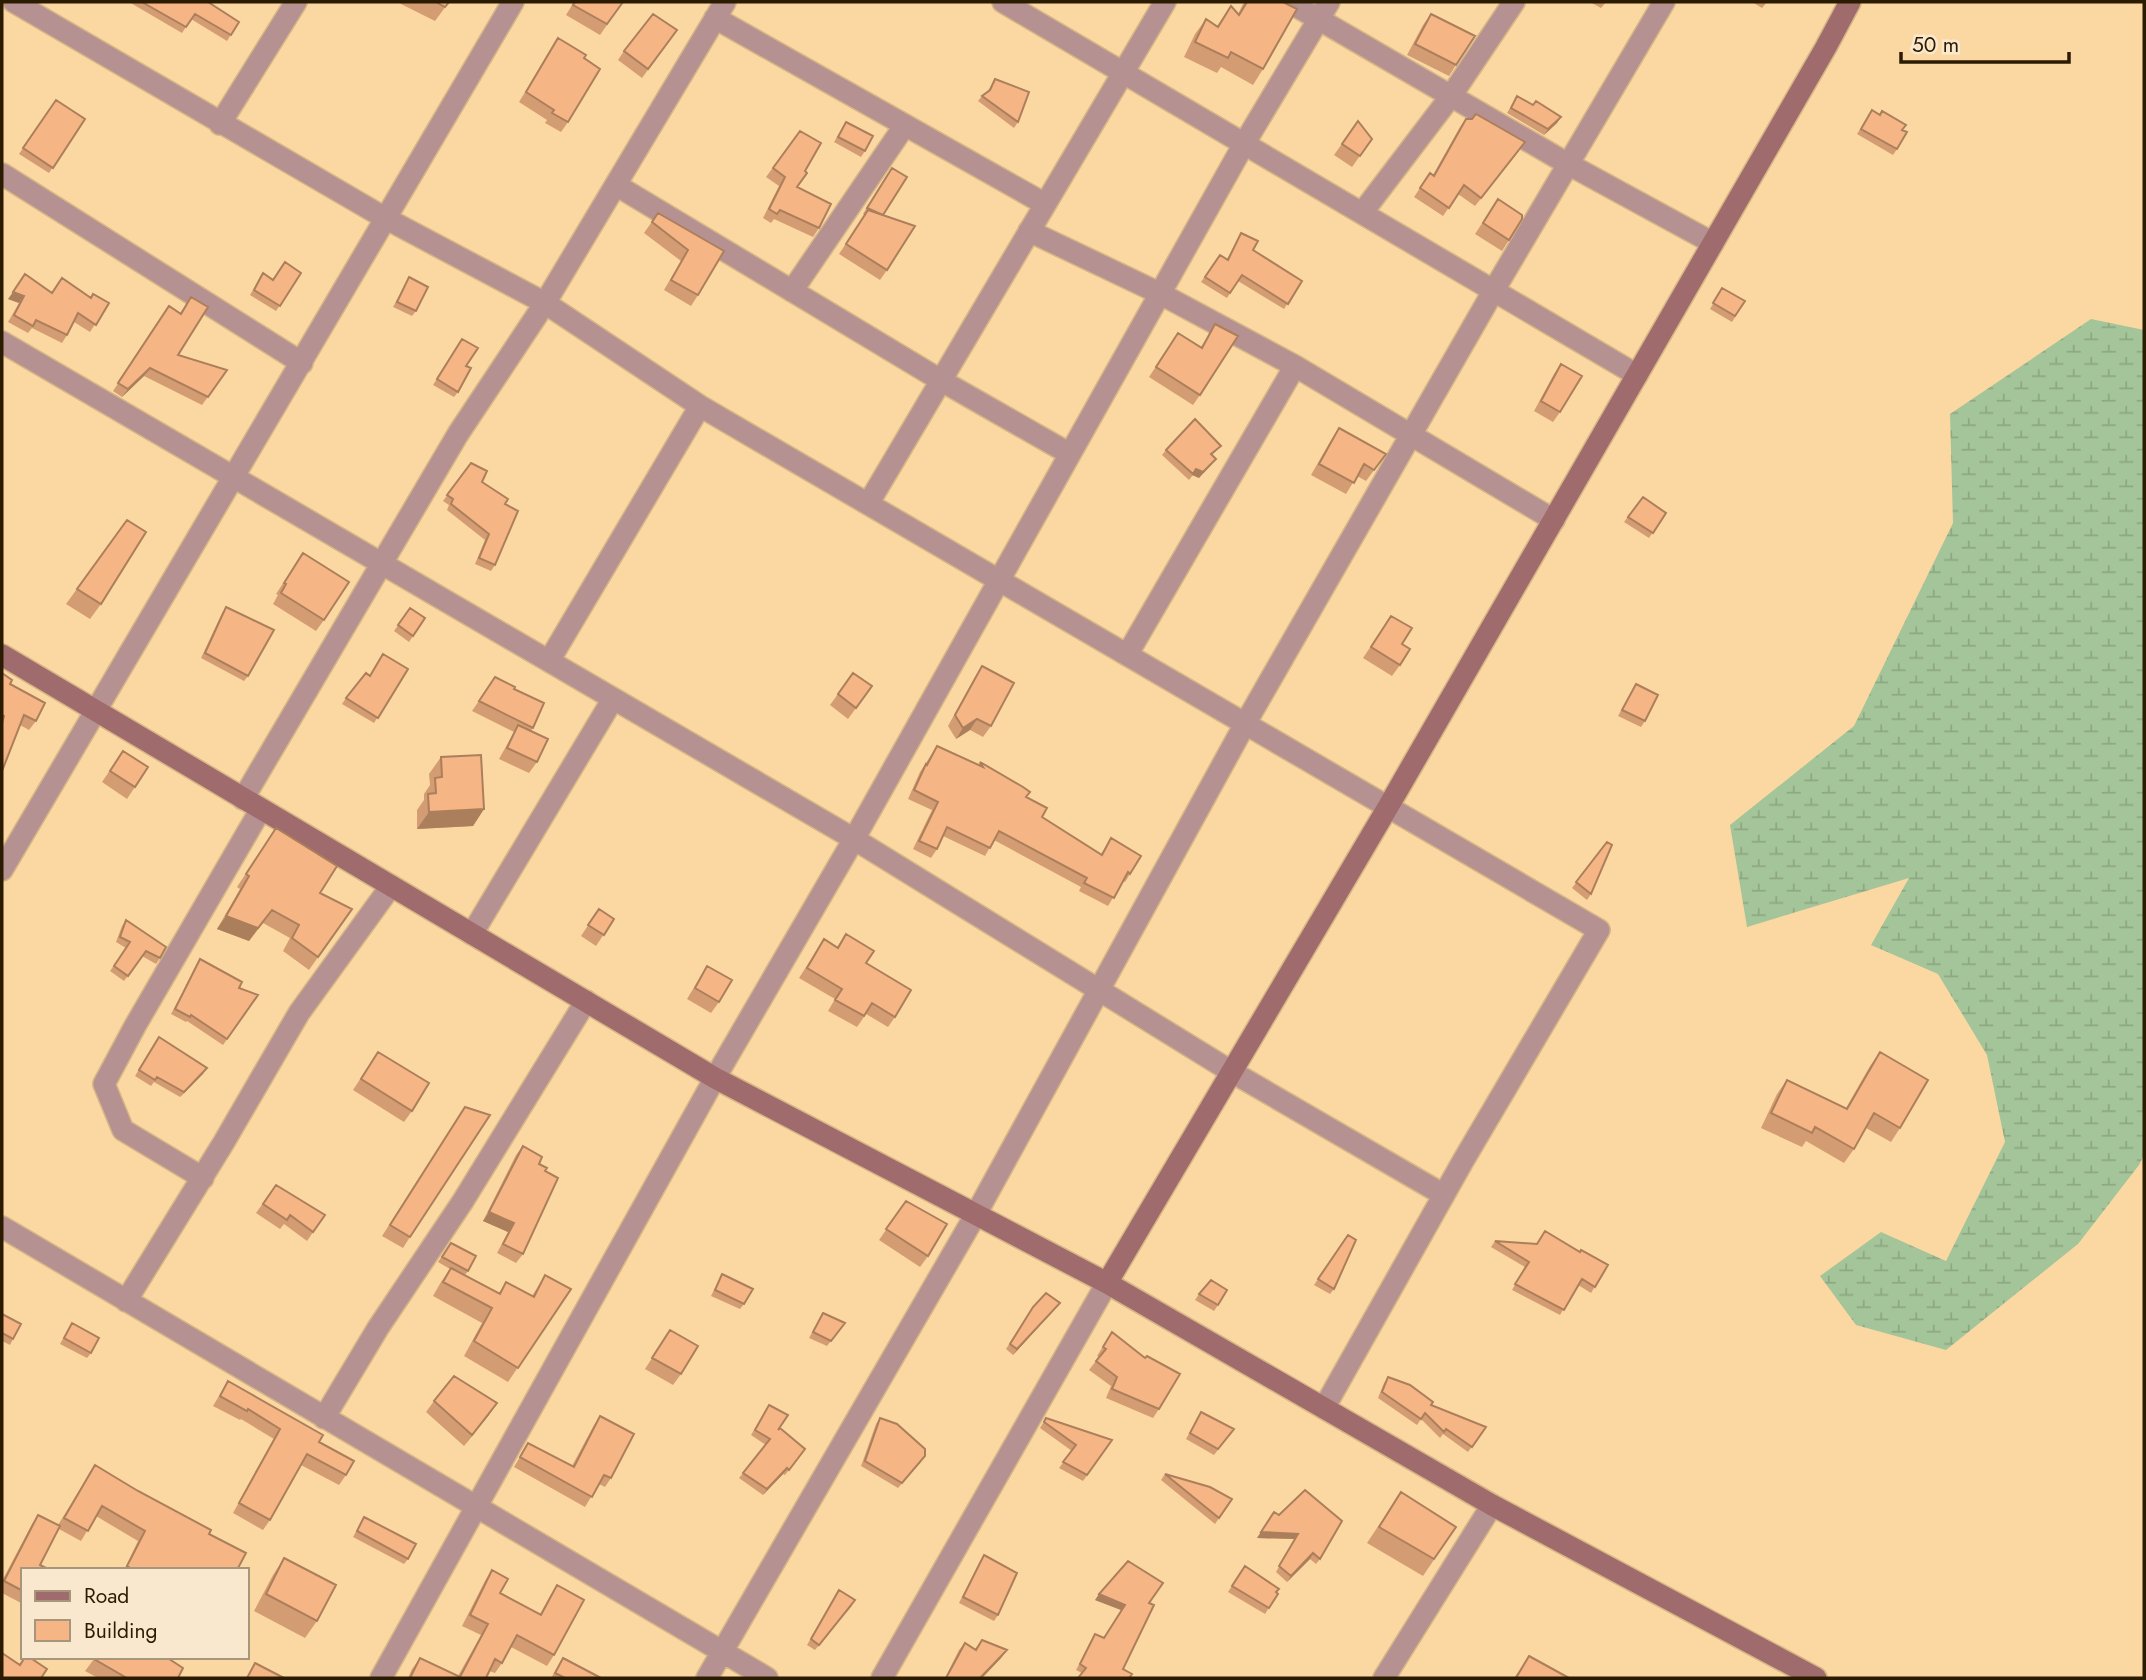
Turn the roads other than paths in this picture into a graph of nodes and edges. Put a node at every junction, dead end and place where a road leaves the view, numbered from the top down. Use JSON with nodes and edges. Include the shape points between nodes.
{"nodes":[{"id":1,"x":14,"y":2,"type":"edge"},
{"id":2,"x":513,"y":2,"type":"edge"},
{"id":3,"x":1003,"y":2,"type":"edge"},
{"id":4,"x":1165,"y":2,"type":"edge"},
{"id":5,"x":1289,"y":2,"type":"edge"},
{"id":6,"x":1514,"y":2,"type":"edge"},
{"id":7,"x":1664,"y":2,"type":"edge"},
{"id":8,"x":1850,"y":2,"type":"edge"},
{"id":9,"x":294,"y":3,"type":"edge"},
{"id":10,"x":720,"y":10,"type":"edge"},
{"id":11,"x":1324,"y":10,"type":"edge"},
{"id":12,"x":1123,"y":72,"type":"junction"},
{"id":13,"x":1451,"y":96,"type":"junction"},
{"id":14,"x":220,"y":124,"type":"junction"},
{"id":15,"x":905,"y":125,"type":"junction"},
{"id":16,"x":1244,"y":144,"type":"junction"},
{"id":17,"x":1568,"y":164,"type":"junction"},
{"id":18,"x":2,"y":174,"type":"edge"},
{"id":19,"x":616,"y":185,"type":"junction"},
{"id":20,"x":1045,"y":204,"type":"junction"},
{"id":21,"x":1362,"y":213,"type":"junction"},
{"id":22,"x":385,"y":218,"type":"junction"},
{"id":23,"x":1029,"y":232,"type":"junction"},
{"id":24,"x":1713,"y":243,"type":"junction"},
{"id":25,"x":1494,"y":290,"type":"junction"},
{"id":26,"x":792,"y":291,"type":"junction"},
{"id":27,"x":1159,"y":293,"type":"junction"},
{"id":28,"x":545,"y":303,"type":"junction"},
{"id":29,"x":2,"y":342,"type":"edge"},
{"id":30,"x":302,"y":363,"type":"junction"},
{"id":31,"x":1295,"y":366,"type":"junction"},
{"id":32,"x":1637,"y":375,"type":"junction"},
{"id":33,"x":942,"y":381,"type":"junction"},
{"id":34,"x":700,"y":406,"type":"junction"},
{"id":35,"x":1410,"y":436,"type":"junction"},
{"id":36,"x":1070,"y":454,"type":"junction"},
{"id":37,"x":233,"y":479,"type":"junction"},
{"id":38,"x":868,"y":504,"type":"junction"},
{"id":39,"x":1554,"y":520,"type":"junction"},
{"id":40,"x":381,"y":565,"type":"junction"},
{"id":41,"x":1000,"y":581,"type":"junction"},
{"id":42,"x":2,"y":655,"type":"edge"},
{"id":43,"x":1127,"y":655,"type":"junction"},
{"id":44,"x":548,"y":661,"type":"junction"},
{"id":45,"x":613,"y":699,"type":"junction"},
{"id":46,"x":96,"y":712,"type":"junction"},
{"id":47,"x":1245,"y":724,"type":"junction"},
{"id":48,"x":252,"y":804,"type":"junction"},
{"id":49,"x":1388,"y":807,"type":"junction"},
{"id":50,"x":854,"y":839,"type":"junction"},
{"id":51,"x":2,"y":870,"type":"edge"},
{"id":52,"x":391,"y":886,"type":"junction"},
{"id":53,"x":472,"y":934,"type":"junction"},
{"id":54,"x":1098,"y":989,"type":"junction"},
{"id":55,"x":586,"y":1001,"type":"junction"},
{"id":56,"x":1232,"y":1072,"type":"junction"},
{"id":57,"x":715,"y":1078,"type":"junction"},
{"id":58,"x":202,"y":1178,"type":"junction"},
{"id":59,"x":1444,"y":1195,"type":"junction"},
{"id":60,"x":976,"y":1214,"type":"junction"},
{"id":61,"x":2,"y":1227,"type":"edge"},
{"id":62,"x":1107,"y":1283,"type":"junction"},
{"id":63,"x":126,"y":1301,"type":"junction"},
{"id":64,"x":1324,"y":1408,"type":"junction"},
{"id":65,"x":324,"y":1418,"type":"junction"},
{"id":66,"x":1492,"y":1506,"type":"junction"},
{"id":67,"x":478,"y":1508,"type":"junction"},
{"id":68,"x":722,"y":1652,"type":"junction"},
{"id":69,"x":381,"y":1678,"type":"edge"},
{"id":70,"x":707,"y":1678,"type":"edge"},
{"id":71,"x":767,"y":1678,"type":"edge"},
{"id":72,"x":882,"y":1678,"type":"edge"},
{"id":73,"x":1384,"y":1678,"type":"edge"},
{"id":74,"x":1816,"y":1678,"type":"edge"}],
"edges":[{"from":1,"to":14,"type":"street"},
{"from":2,"to":22,"type":"street"},
{"from":3,"to":12,"type":"street"},
{"from":4,"to":12,"type":"street"},
{"from":5,"to":11,"type":"street"},
{"from":6,"to":13,"type":"street"},
{"from":7,"to":17,"type":"street"},
{"from":8,"to":24,"type":"street"},
{"from":9,"to":14,"type":"street"},
{"from":10,"to":15,"type":"street"},
{"from":10,"to":19,"type":"street"},
{"from":11,"to":13,"type":"street"},
{"from":11,"to":16,"type":"street"},
{"from":12,"to":16,"type":"street"},
{"from":12,"to":20,"type":"street"},
{"from":13,"to":17,"type":"street"},
{"from":13,"to":21,"type":"street"},
{"from":14,"to":22,"type":"street"},
{"from":15,"to":20,"type":"street"},
{"from":15,"to":26,"type":"street"},
{"from":16,"to":21,"type":"street"},
{"from":16,"to":27,"type":"street"},
{"from":17,"to":24,"type":"street"},
{"from":17,"to":25,"type":"street"},
{"from":18,"to":30,"type":"street"},
{"from":19,"to":26,"type":"street"},
{"from":19,"to":28,"type":"street"},
{"from":20,"to":23,"type":"street"},
{"from":21,"to":25,"type":"street"},
{"from":22,"to":28,"type":"street"},
{"from":22,"to":30,"type":"street"},
{"from":23,"to":27,"type":"street"},
{"from":23,"to":33,"type":"street"},
{"from":24,"to":32,"type":"street"},
{"from":25,"to":32,"type":"street"},
{"from":25,"to":35,"type":"street"},
{"from":26,"to":33,"type":"street"},
{"from":27,"to":31,"type":"street"},
{"from":27,"to":36,"type":"street"},
{"from":28,"to":34,"type":"street"},
{"from":28,"to":40,"type":"street","via":[[458,434]]},
{"from":29,"to":37,"type":"street"},
{"from":30,"to":37,"type":"street"},
{"from":31,"to":35,"type":"street"},
{"from":31,"to":43,"type":"street"},
{"from":32,"to":39,"type":"street"},
{"from":33,"to":36,"type":"street"},
{"from":33,"to":38,"type":"street"},
{"from":34,"to":38,"type":"street"},
{"from":34,"to":44,"type":"street"},
{"from":35,"to":39,"type":"street"},
{"from":35,"to":47,"type":"street"},
{"from":36,"to":41,"type":"street"},
{"from":37,"to":40,"type":"street"},
{"from":37,"to":46,"type":"street"},
{"from":38,"to":41,"type":"street"},
{"from":39,"to":49,"type":"street"},
{"from":40,"to":44,"type":"street"},
{"from":40,"to":48,"type":"street"},
{"from":41,"to":43,"type":"street"},
{"from":41,"to":50,"type":"street"},
{"from":42,"to":46,"type":"street"},
{"from":43,"to":47,"type":"street"},
{"from":44,"to":45,"type":"street"},
{"from":45,"to":50,"type":"street"},
{"from":45,"to":53,"type":"street"},
{"from":46,"to":48,"type":"street"},
{"from":46,"to":51,"type":"street"},
{"from":47,"to":49,"type":"street"},
{"from":47,"to":54,"type":"street"},
{"from":48,"to":52,"type":"street"},
{"from":48,"to":58,"type":"street","via":[[104,1084],[123,1130]]},
{"from":49,"to":56,"type":"street"},
{"from":49,"to":59,"type":"street","via":[[1599,930]]},
{"from":50,"to":54,"type":"street"},
{"from":50,"to":57,"type":"street"},
{"from":52,"to":53,"type":"street"},
{"from":52,"to":58,"type":"street","via":[[299,1013]]},
{"from":53,"to":55,"type":"street"},
{"from":54,"to":56,"type":"street"},
{"from":54,"to":60,"type":"street"},
{"from":55,"to":57,"type":"street"},
{"from":55,"to":65,"type":"street"},
{"from":56,"to":59,"type":"street"},
{"from":56,"to":62,"type":"street"},
{"from":57,"to":60,"type":"street"},
{"from":57,"to":67,"type":"street"},
{"from":58,"to":63,"type":"street"},
{"from":59,"to":64,"type":"street"},
{"from":60,"to":62,"type":"street"},
{"from":60,"to":68,"type":"street"},
{"from":61,"to":63,"type":"street"},
{"from":62,"to":64,"type":"street"},
{"from":62,"to":72,"type":"street"},
{"from":63,"to":65,"type":"street"},
{"from":64,"to":66,"type":"street"},
{"from":65,"to":67,"type":"street"},
{"from":66,"to":73,"type":"street"},
{"from":66,"to":74,"type":"street"},
{"from":67,"to":68,"type":"street"},
{"from":67,"to":69,"type":"street"},
{"from":68,"to":70,"type":"street"},
{"from":68,"to":71,"type":"street"}]}
